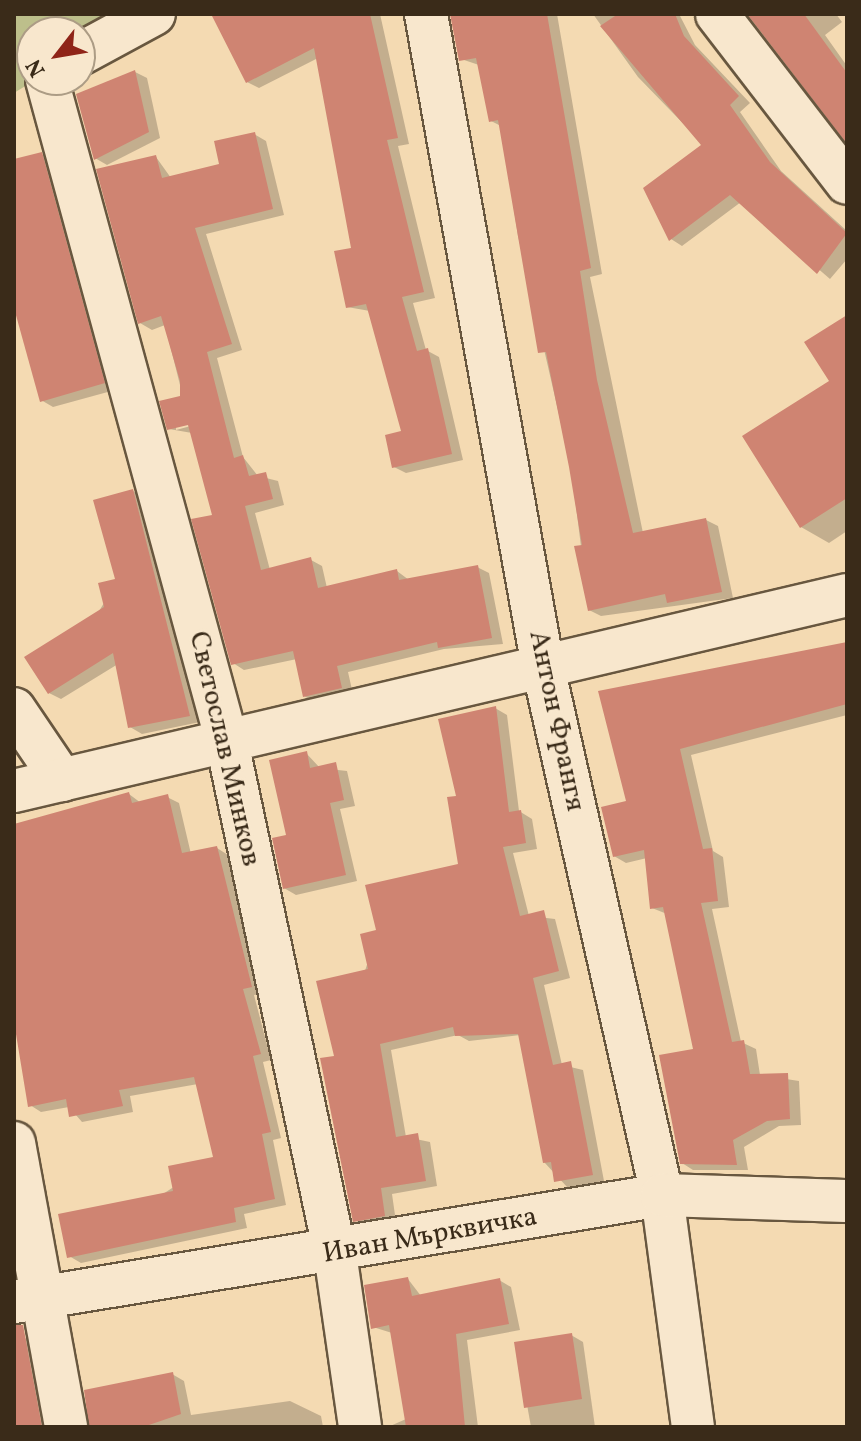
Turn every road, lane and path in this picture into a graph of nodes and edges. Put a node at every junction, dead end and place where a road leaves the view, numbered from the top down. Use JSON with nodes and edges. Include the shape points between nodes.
{"nodes":[{"id":1,"x":154,"y":14,"type":"edge"},
{"id":2,"x":426,"y":14,"type":"edge"},
{"id":3,"x":717,"y":14,"type":"edge"},
{"id":4,"x":96,"y":45,"type":"edge"},
{"id":5,"x":51,"y":96,"type":"edge"},
{"id":6,"x":847,"y":183,"type":"edge"},
{"id":7,"x":847,"y":595,"type":"edge"},
{"id":8,"x":543,"y":667,"type":"junction"},
{"id":9,"x":14,"y":709,"type":"edge"},
{"id":10,"x":226,"y":738,"type":"junction"},
{"id":11,"x":62,"y":780,"type":"junction"},
{"id":12,"x":14,"y":791,"type":"edge"},
{"id":13,"x":14,"y":1143,"type":"edge"},
{"id":14,"x":662,"y":1195,"type":"junction"},
{"id":15,"x":847,"y":1201,"type":"edge"},
{"id":16,"x":335,"y":1253,"type":"junction"},
{"id":17,"x":28,"y":1299,"type":"edge"},
{"id":18,"x":66,"y":1427,"type":"edge"},
{"id":19,"x":360,"y":1427,"type":"edge"},
{"id":20,"x":693,"y":1427,"type":"edge"}],
"edges":[{"from":1,"to":4,"type":"street"},
{"from":2,"to":8,"type":"street","name":"Антон Франгя"},
{"from":3,"to":6,"type":"street"},
{"from":5,"to":10,"type":"street","name":"Светослав Минков"},
{"from":7,"to":8,"type":"street"},
{"from":8,"to":10,"type":"street"},
{"from":8,"to":14,"type":"street","name":"Антон Франгя"},
{"from":9,"to":11,"type":"street"},
{"from":10,"to":11,"type":"street"},
{"from":10,"to":16,"type":"street","name":"Светослав Минков"},
{"from":11,"to":12,"type":"street"},
{"from":13,"to":17,"type":"street"},
{"from":14,"to":15,"type":"street","name":"Иван Мърквичка"},
{"from":14,"to":16,"type":"street","name":"Иван Мърквичка"},
{"from":14,"to":20,"type":"street","name":"Антон Франгя"},
{"from":16,"to":17,"type":"street","name":"Иван Мърквичка"},
{"from":16,"to":19,"type":"street","name":"Светослав Минков"},
{"from":17,"to":18,"type":"street"}]}
